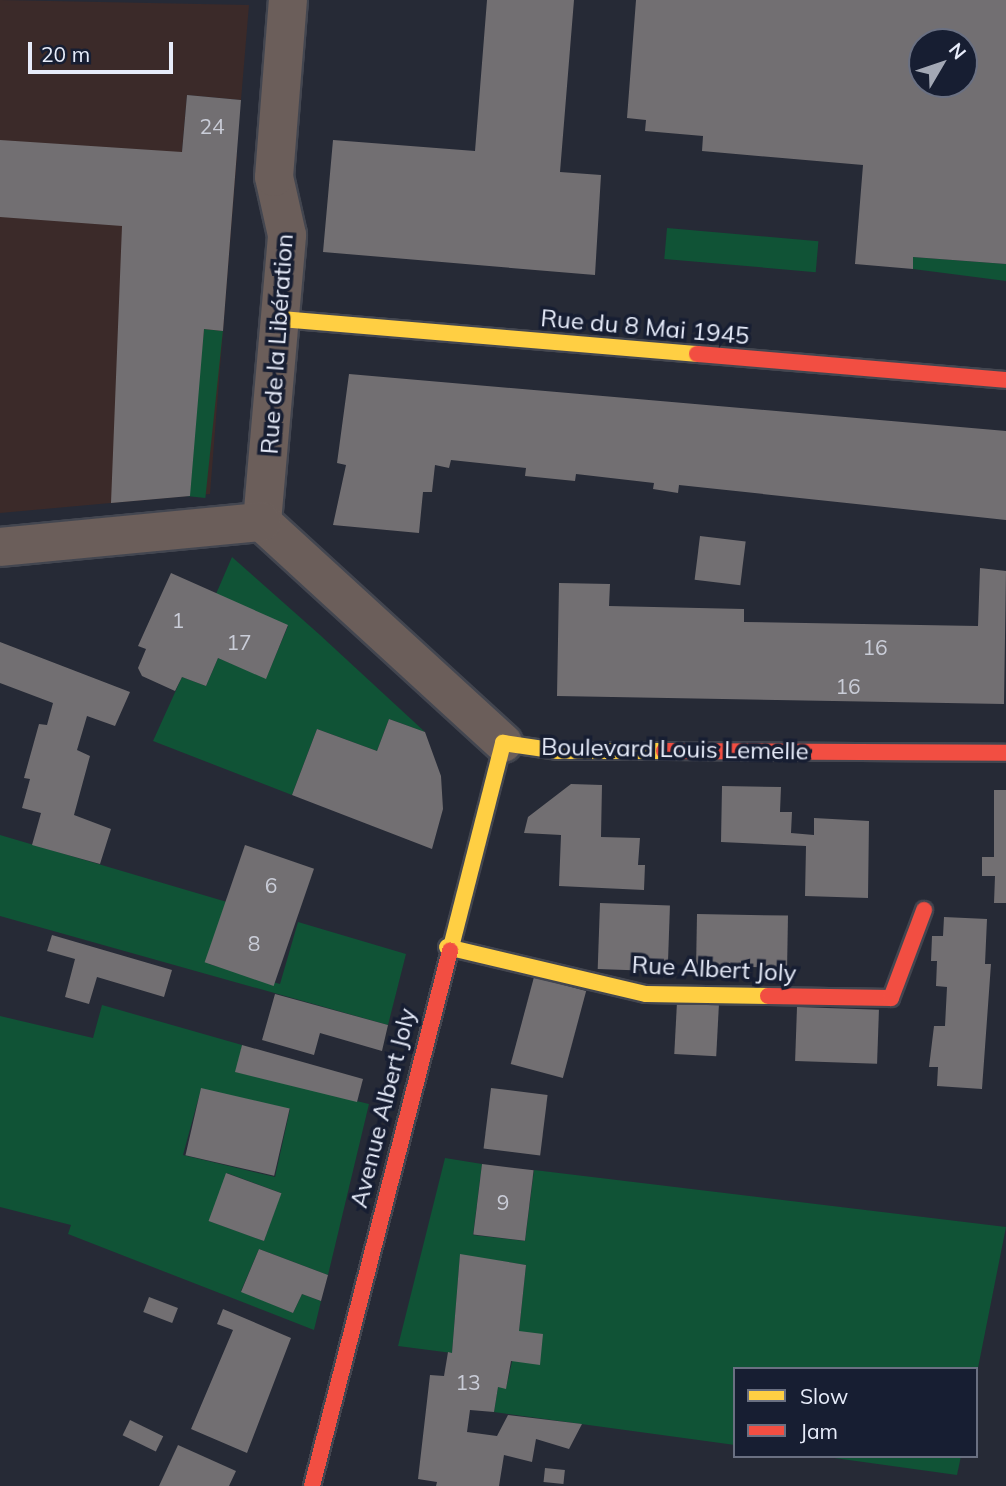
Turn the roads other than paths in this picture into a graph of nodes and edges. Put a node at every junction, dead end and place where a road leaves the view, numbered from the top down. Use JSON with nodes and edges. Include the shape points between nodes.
{"nodes":[{"id":1,"x":288,"y":0,"type":"edge"},
{"id":2,"x":280,"y":319,"type":"junction"},
{"id":3,"x":1006,"y":380,"type":"edge"},
{"id":4,"x":262,"y":522,"type":"junction"},
{"id":5,"x":0,"y":547,"type":"edge"},
{"id":6,"x":503,"y":743,"type":"junction"},
{"id":7,"x":1006,"y":753,"type":"edge"},
{"id":8,"x":923,"y":910,"type":"dead end"},
{"id":9,"x":447,"y":947,"type":"junction"},
{"id":10,"x":312,"y":1486,"type":"edge"}],
"edges":[{"from":1,"to":2,"type":"street","name":"Rue de la Libération","via":[[274,177],[287,235]]},
{"from":2,"to":3,"type":"street","name":"Rue du 8 Mai 1945"},
{"from":2,"to":4,"type":"street","name":"Rue de la Libération"},
{"from":4,"to":5,"type":"street"},
{"from":4,"to":6,"type":"street"},
{"from":6,"to":7,"type":"street","name":"Boulevard Louis Lemelle","via":[[558,751]]},
{"from":6,"to":9,"type":"street","name":"Avenue Albert Joly"},
{"from":8,"to":9,"type":"street","name":"Rue Albert Joly","via":[[891,998],[646,994]]},
{"from":9,"to":10,"type":"street","name":"Avenue Albert Joly"}]}
